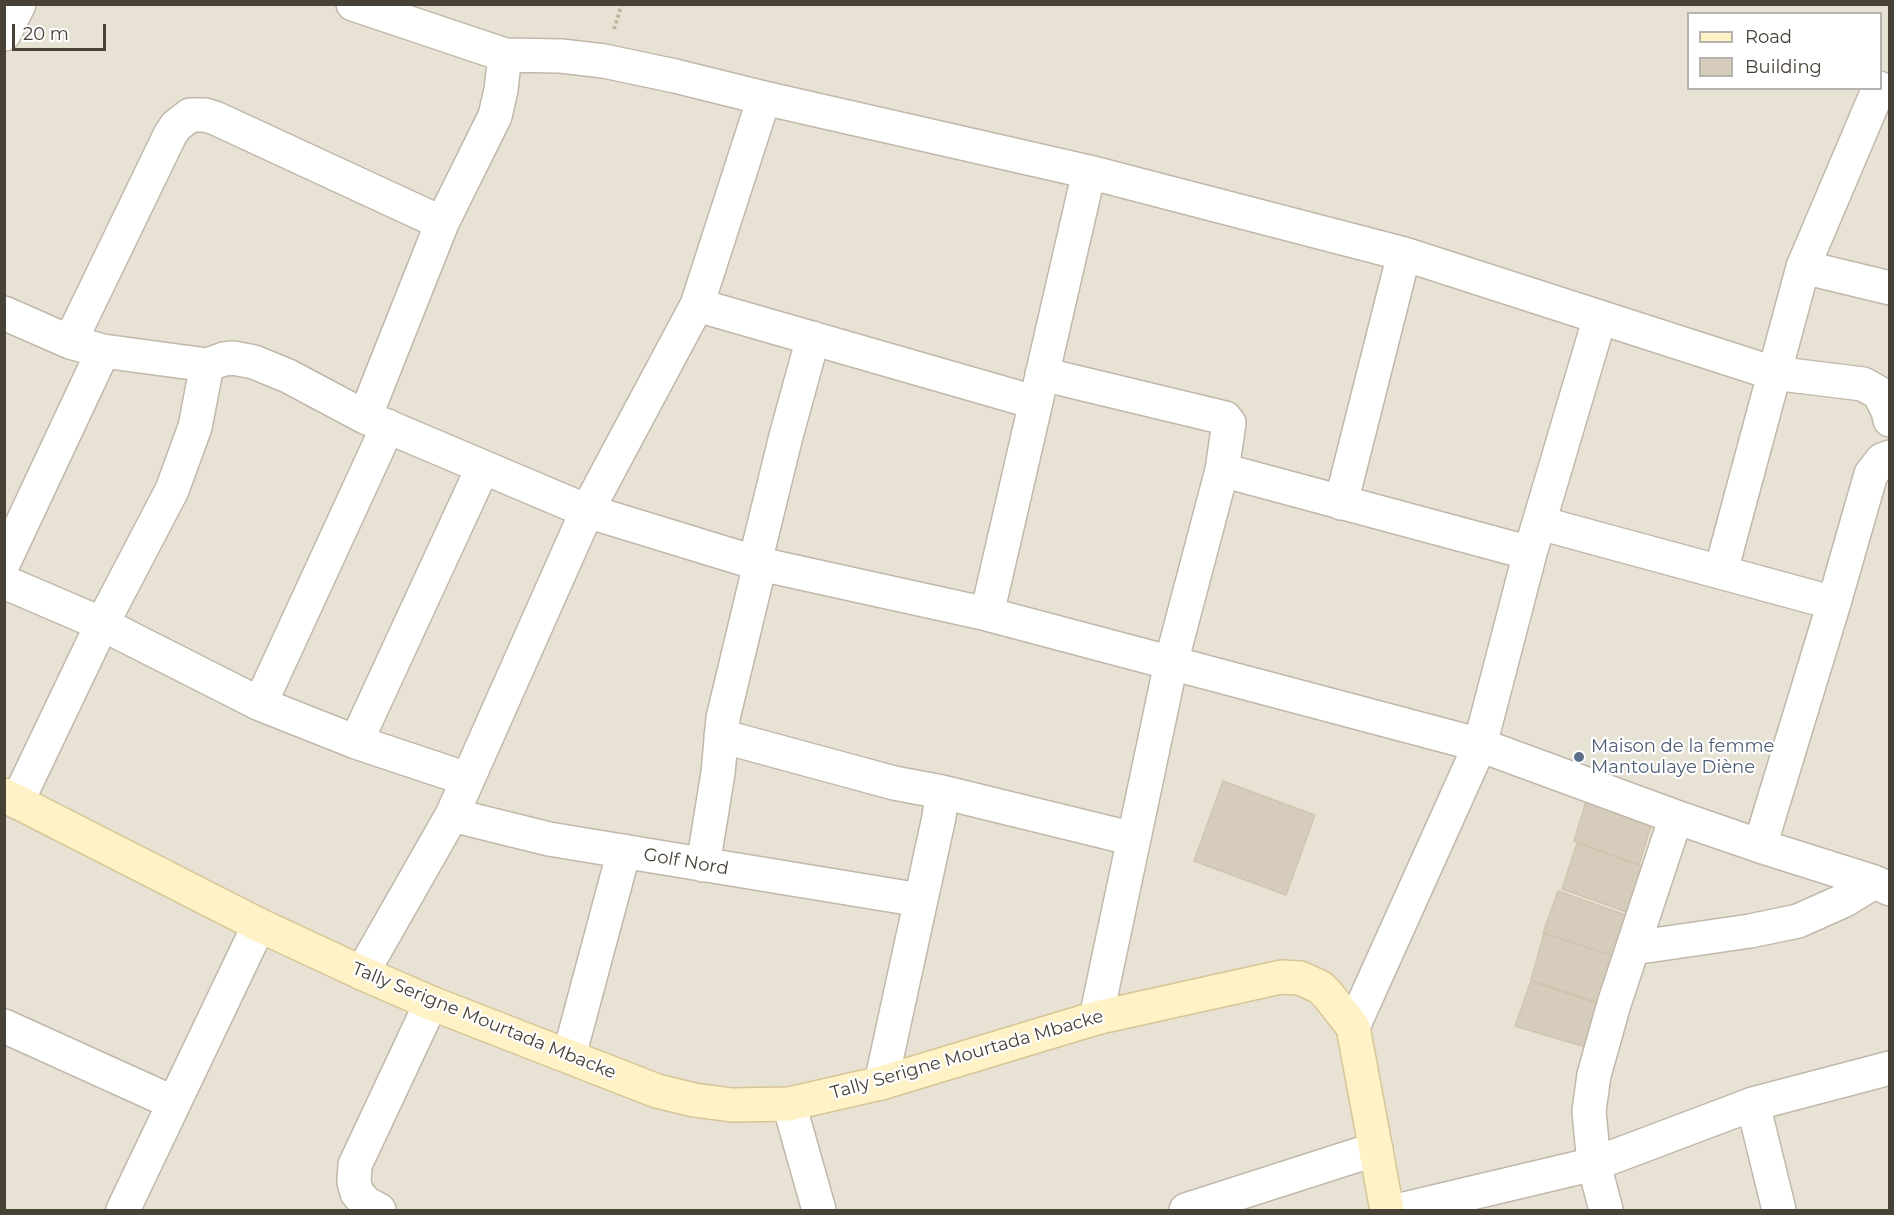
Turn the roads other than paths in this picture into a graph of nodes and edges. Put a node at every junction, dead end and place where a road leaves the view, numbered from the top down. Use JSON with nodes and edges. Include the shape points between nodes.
{"nodes":[{"id":1,"x":19,"y":4,"type":"edge"},
{"id":2,"x":353,"y":4,"type":"edge"},
{"id":3,"x":4,"y":34,"type":"edge"},
{"id":4,"x":505,"y":55,"type":"junction"},
{"id":5,"x":1890,"y":67,"type":"edge"},
{"id":6,"x":1882,"y":83,"type":"edge"},
{"id":7,"x":1879,"y":90,"type":"edge"},
{"id":8,"x":764,"y":99,"type":"junction"},
{"id":9,"x":1089,"y":172,"type":"junction"},
{"id":10,"x":442,"y":223,"type":"junction"},
{"id":11,"x":1404,"y":254,"type":"junction"},
{"id":12,"x":1803,"y":267,"type":"junction"},
{"id":13,"x":1890,"y":288,"type":"edge"},
{"id":14,"x":697,"y":305,"type":"junction"},
{"id":15,"x":4,"y":313,"type":"edge"},
{"id":16,"x":1600,"y":317,"type":"junction"},
{"id":17,"x":813,"y":338,"type":"junction"},
{"id":18,"x":70,"y":342,"type":"junction"},
{"id":19,"x":103,"y":351,"type":"junction"},
{"id":20,"x":207,"y":365,"type":"junction"},
{"id":21,"x":1773,"y":373,"type":"junction"},
{"id":22,"x":1038,"y":388,"type":"junction"},
{"id":23,"x":1890,"y":420,"type":"edge"},
{"id":24,"x":376,"y":422,"type":"junction"},
{"id":25,"x":1890,"y":458,"type":"edge"},
{"id":26,"x":483,"y":467,"type":"junction"},
{"id":27,"x":1222,"y":470,"type":"junction"},
{"id":28,"x":1341,"y":503,"type":"junction"},
{"id":29,"x":587,"y":511,"type":"junction"},
{"id":30,"x":1540,"y":522,"type":"junction"},
{"id":31,"x":1530,"y":554,"type":"junction"},
{"id":32,"x":4,"y":562,"type":"edge"},
{"id":33,"x":758,"y":563,"type":"junction"},
{"id":34,"x":1721,"y":571,"type":"junction"},
{"id":35,"x":4,"y":582,"type":"edge"},
{"id":36,"x":1834,"y":603,"type":"junction"},
{"id":37,"x":987,"y":614,"type":"junction"},
{"id":38,"x":102,"y":624,"type":"junction"},
{"id":39,"x":1171,"y":663,"type":"junction"},
{"id":40,"x":260,"y":704,"type":"junction"},
{"id":41,"x":721,"y":736,"type":"junction"},
{"id":42,"x":356,"y":742,"type":"junction"},
{"id":43,"x":1480,"y":745,"type":"junction"},
{"id":44,"x":467,"y":778,"type":"junction"},
{"id":45,"x":942,"y":792,"type":"junction"},
{"id":46,"x":11,"y":799,"type":"edge"},
{"id":47,"x":452,"y":815,"type":"junction"},
{"id":48,"x":1676,"y":817,"type":"junction"},
{"id":49,"x":1134,"y":838,"type":"junction"},
{"id":50,"x":1760,"y":846,"type":"junction"},
{"id":51,"x":624,"y":851,"type":"junction"},
{"id":52,"x":703,"y":865,"type":"junction"},
{"id":53,"x":1882,"y":885,"type":"edge"},
{"id":54,"x":920,"y":900,"type":"junction"},
{"id":55,"x":259,"y":925,"type":"junction"},
{"id":56,"x":1633,"y":948,"type":"junction"},
{"id":57,"x":362,"y":973,"type":"junction"},
{"id":58,"x":431,"y":1003,"type":"junction"},
{"id":59,"x":1096,"y":1018,"type":"junction"},
{"id":60,"x":4,"y":1026,"type":"edge"},
{"id":61,"x":1353,"y":1027,"type":"junction"},
{"id":62,"x":569,"y":1056,"type":"junction"},
{"id":63,"x":1890,"y":1068,"type":"edge"},
{"id":64,"x":880,"y":1083,"type":"junction"},
{"id":65,"x":174,"y":1103,"type":"junction"},
{"id":66,"x":789,"y":1104,"type":"junction"},
{"id":67,"x":1753,"y":1104,"type":"junction"},
{"id":68,"x":1376,"y":1149,"type":"junction"},
{"id":69,"x":1594,"y":1164,"type":"junction"},
{"id":70,"x":127,"y":1209,"type":"edge"},
{"id":71,"x":379,"y":1210,"type":"edge"},
{"id":72,"x":819,"y":1210,"type":"edge"},
{"id":73,"x":1186,"y":1210,"type":"edge"},
{"id":74,"x":1387,"y":1210,"type":"edge"},
{"id":75,"x":1400,"y":1210,"type":"edge"},
{"id":76,"x":1606,"y":1210,"type":"edge"},
{"id":77,"x":1779,"y":1210,"type":"edge"}],
"edges":[{"from":1,"to":3,"type":"street"},
{"from":2,"to":4,"type":"street"},
{"from":4,"to":8,"type":"street","via":[[604,61]]},
{"from":4,"to":10,"type":"street","via":[[495,116]]},
{"from":5,"to":6,"type":"street"},
{"from":7,"to":12,"type":"street"},
{"from":8,"to":9,"type":"street"},
{"from":8,"to":14,"type":"street"},
{"from":9,"to":11,"type":"street"},
{"from":9,"to":22,"type":"street"},
{"from":10,"to":18,"type":"street","via":[[215,118],[190,116],[170,135]]},
{"from":10,"to":24,"type":"street"},
{"from":11,"to":16,"type":"street"},
{"from":11,"to":28,"type":"street"},
{"from":12,"to":13,"type":"street"},
{"from":12,"to":21,"type":"street"},
{"from":14,"to":17,"type":"street"},
{"from":14,"to":29,"type":"street"},
{"from":15,"to":18,"type":"street"},
{"from":16,"to":21,"type":"street"},
{"from":16,"to":30,"type":"street"},
{"from":17,"to":22,"type":"street"},
{"from":17,"to":33,"type":"street"},
{"from":18,"to":19,"type":"street"},
{"from":19,"to":20,"type":"street"},
{"from":19,"to":32,"type":"street"},
{"from":20,"to":24,"type":"street","via":[[232,358],[254,362]]},
{"from":20,"to":38,"type":"street","via":[[195,427],[172,490]]},
{"from":21,"to":23,"type":"street","via":[[1863,384],[1879,393]]},
{"from":21,"to":34,"type":"street"},
{"from":22,"to":27,"type":"street","via":[[1225,418],[1230,428]]},
{"from":22,"to":37,"type":"street"},
{"from":24,"to":26,"type":"street"},
{"from":24,"to":40,"type":"street"},
{"from":25,"to":36,"type":"street","via":[[1882,460],[1871,474]]},
{"from":26,"to":29,"type":"street"},
{"from":26,"to":42,"type":"street"},
{"from":27,"to":28,"type":"street"},
{"from":27,"to":39,"type":"street"},
{"from":28,"to":31,"type":"street"},
{"from":29,"to":33,"type":"street"},
{"from":29,"to":44,"type":"street"},
{"from":30,"to":31,"type":"street"},
{"from":30,"to":34,"type":"street"},
{"from":31,"to":43,"type":"street"},
{"from":33,"to":37,"type":"street"},
{"from":33,"to":41,"type":"street"},
{"from":34,"to":36,"type":"street"},
{"from":35,"to":38,"type":"street"},
{"from":36,"to":50,"type":"street"},
{"from":37,"to":39,"type":"street"},
{"from":38,"to":40,"type":"street"},
{"from":38,"to":46,"type":"street"},
{"from":39,"to":43,"type":"street"},
{"from":39,"to":49,"type":"street"},
{"from":40,"to":42,"type":"street"},
{"from":41,"to":45,"type":"street","via":[[894,783]]},
{"from":41,"to":52,"type":"street"},
{"from":42,"to":44,"type":"street"},
{"from":43,"to":48,"type":"street"},
{"from":43,"to":61,"type":"street"},
{"from":44,"to":47,"type":"street"},
{"from":45,"to":49,"type":"street"},
{"from":45,"to":54,"type":"street"},
{"from":46,"to":55,"type":"street","name":"Tally Serigne Mourtada Mbacke"},
{"from":47,"to":51,"type":"street","name":"Golf Nord","via":[[549,839]]},
{"from":47,"to":57,"type":"street"},
{"from":48,"to":50,"type":"street"},
{"from":48,"to":56,"type":"street"},
{"from":49,"to":59,"type":"street"},
{"from":50,"to":53,"type":"street"},
{"from":51,"to":52,"type":"street","name":"Golf Nord"},
{"from":51,"to":62,"type":"street"},
{"from":52,"to":54,"type":"street","name":"Golf Nord"},
{"from":53,"to":56,"type":"street","via":[[1798,921]]},
{"from":54,"to":64,"type":"street"},
{"from":55,"to":57,"type":"street","name":"Tally Serigne Mourtada Mbacke"},
{"from":55,"to":65,"type":"street"},
{"from":56,"to":69,"type":"street","via":[[1594,1075],[1589,1111]]},
{"from":57,"to":58,"type":"street","name":"Tally Serigne Mourtada Mbacke"},
{"from":58,"to":62,"type":"street","name":"Tally Serigne Mourtada Mbacke"},
{"from":58,"to":71,"type":"street","via":[[355,1165],[357,1193]]},
{"from":59,"to":61,"type":"street","name":"Tally Serigne Mourtada Mbacke","via":[[1291,977],[1320,987]]},
{"from":59,"to":64,"type":"street","name":"Tally Serigne Mourtada Mbacke"},
{"from":60,"to":65,"type":"street"},
{"from":61,"to":68,"type":"street","name":"Tally Serigne Mourtada Mbacke"},
{"from":62,"to":66,"type":"street","name":"Tally Serigne Mourtada Mbacke","via":[[657,1091],[694,1100],[732,1106]]},
{"from":63,"to":67,"type":"street"},
{"from":64,"to":66,"type":"street","name":"Tally Serigne Mourtada Mbacke"},
{"from":65,"to":70,"type":"street"},
{"from":66,"to":72,"type":"street"},
{"from":67,"to":69,"type":"street"},
{"from":67,"to":77,"type":"street"},
{"from":68,"to":73,"type":"street"},
{"from":68,"to":74,"type":"street","name":"Tally Serigne Mourtada Mbacke"},
{"from":69,"to":75,"type":"street"},
{"from":69,"to":76,"type":"street"}]}
